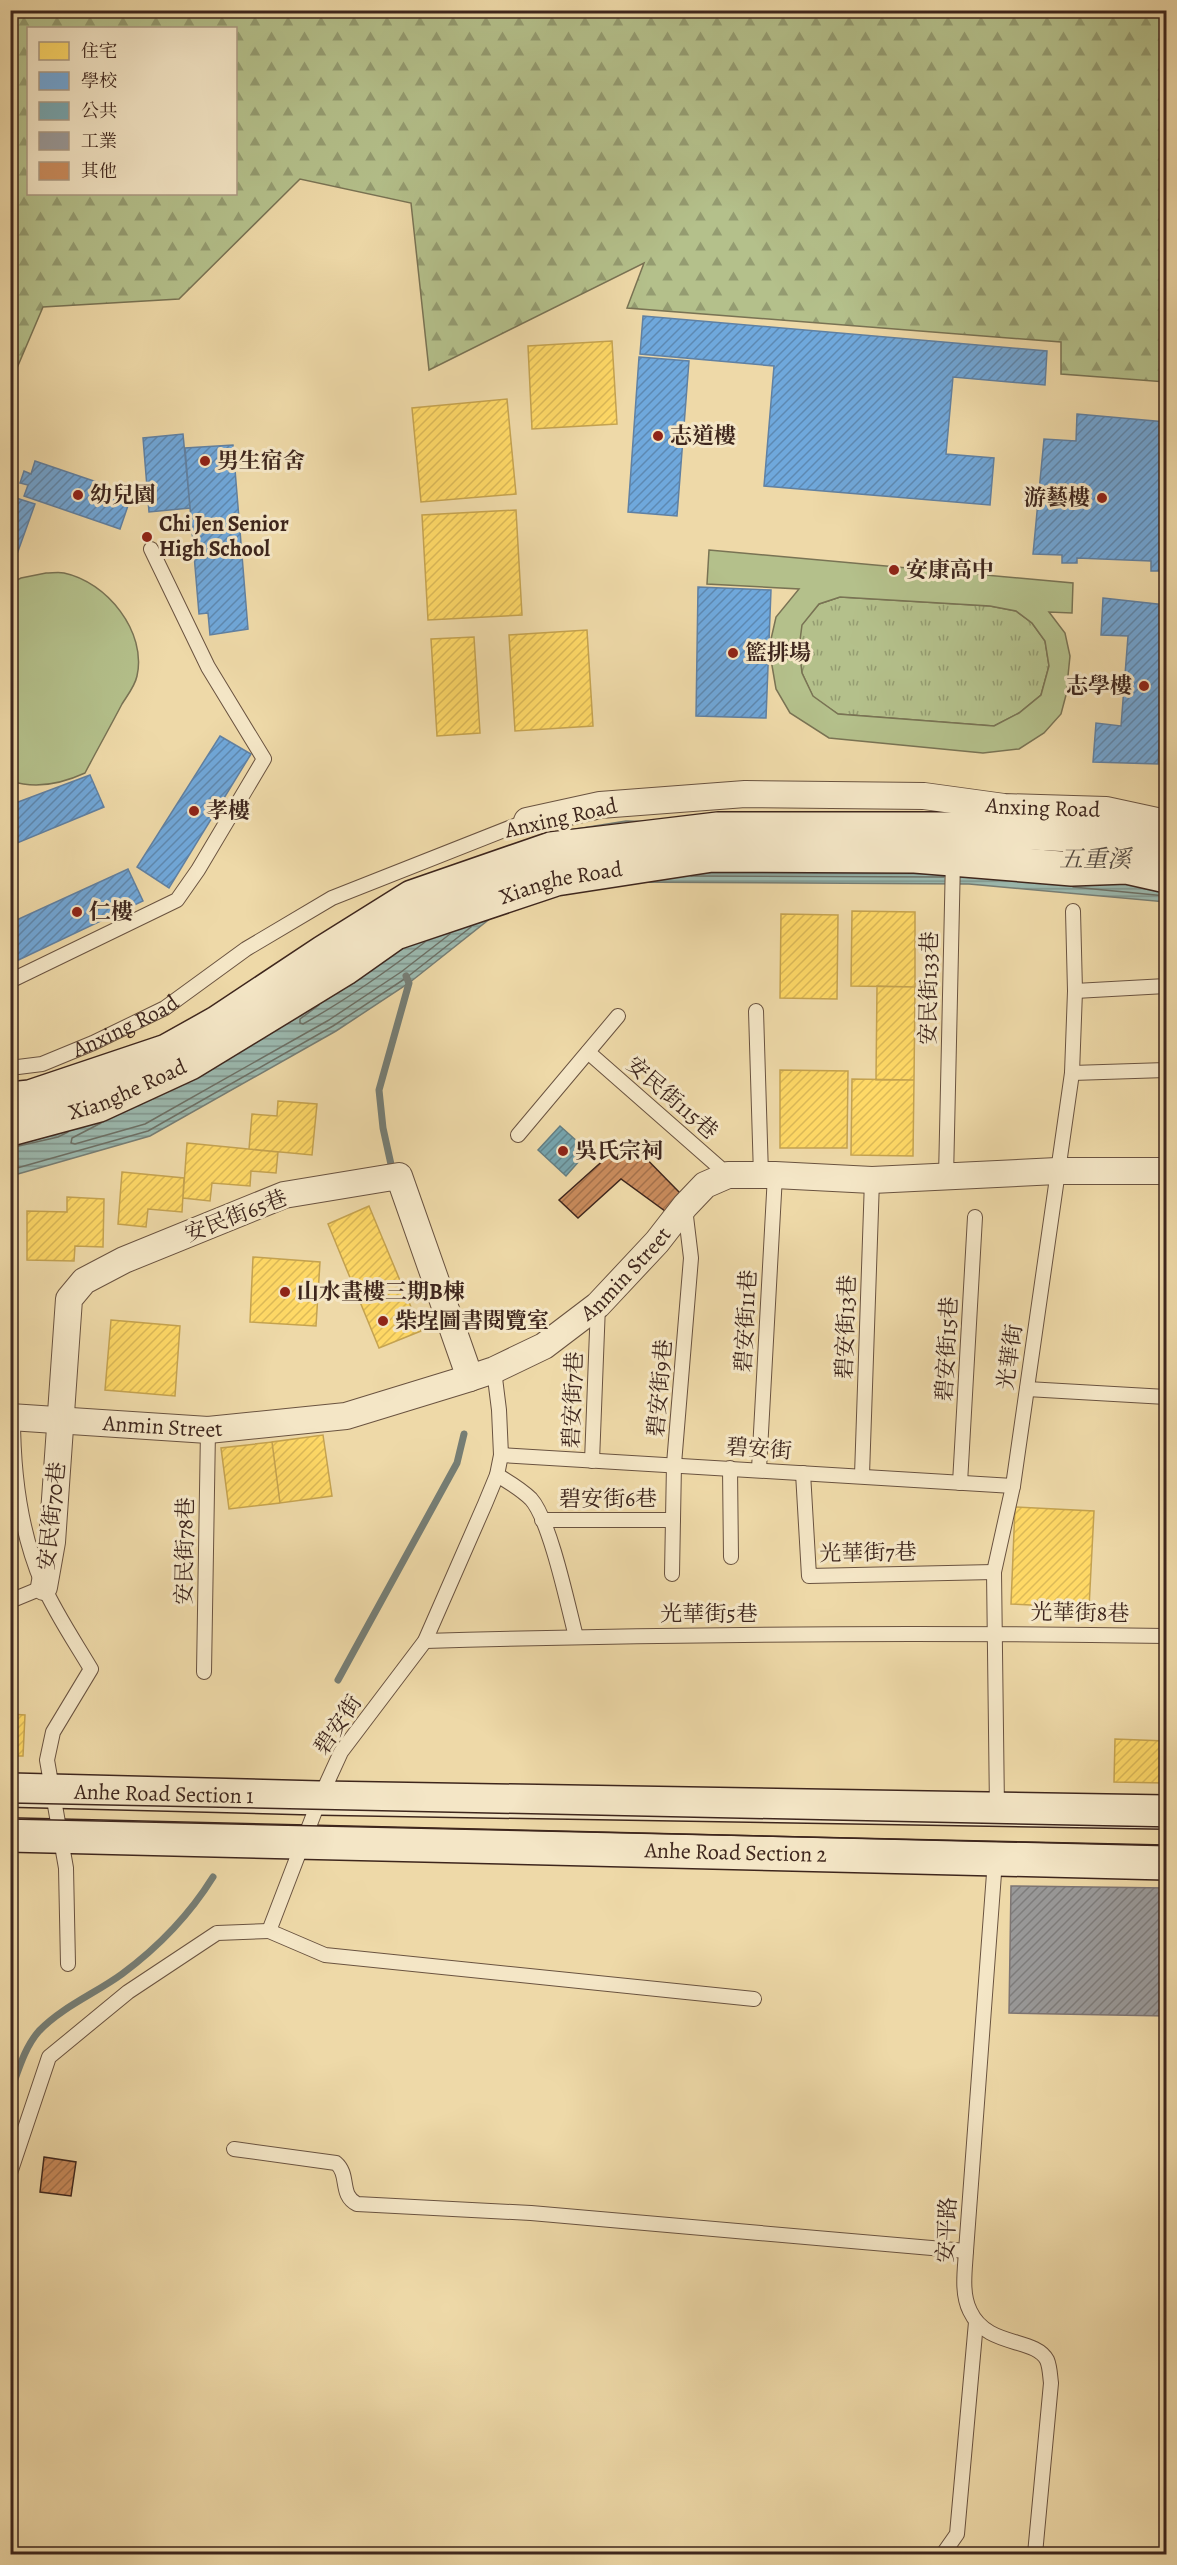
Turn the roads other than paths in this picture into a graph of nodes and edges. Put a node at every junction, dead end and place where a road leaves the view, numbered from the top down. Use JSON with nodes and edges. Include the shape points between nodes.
{"nodes":[{"id":1,"x":151,"y":549,"type":"dead end"},
{"id":2,"x":527,"y":821,"type":"joint"},
{"id":3,"x":1167,"y":823,"type":"edge"},
{"id":4,"x":953,"y":829,"type":"junction"},
{"id":5,"x":1167,"y":847,"type":"edge"},
{"id":6,"x":1167,"y":876,"type":"edge"},
{"id":7,"x":1073,"y":911,"type":"dead end"},
{"id":8,"x":10,"y":981,"type":"edge"},
{"id":9,"x":1167,"y":986,"type":"edge"},
{"id":10,"x":1075,"y":991,"type":"junction"},
{"id":11,"x":756,"y":1011,"type":"dead end"},
{"id":12,"x":618,"y":1016,"type":"dead end"},
{"id":13,"x":588,"y":1052,"type":"junction"},
{"id":14,"x":10,"y":1068,"type":"edge"},
{"id":15,"x":1167,"y":1070,"type":"edge"},
{"id":16,"x":1072,"y":1073,"type":"junction"},
{"id":17,"x":10,"y":1099,"type":"edge"},
{"id":18,"x":10,"y":1129,"type":"edge"},
{"id":19,"x":518,"y":1135,"type":"dead end"},
{"id":20,"x":1057,"y":1171,"type":"junction"},
{"id":21,"x":1167,"y":1171,"type":"edge"},
{"id":22,"x":728,"y":1175,"type":"junction"},
{"id":23,"x":768,"y":1175,"type":"junction"},
{"id":24,"x":946,"y":1178,"type":"junction"},
{"id":25,"x":872,"y":1180,"type":"junction"},
{"id":26,"x":685,"y":1206,"type":"junction"},
{"id":27,"x":975,"y":1217,"type":"dead end"},
{"id":28,"x":598,"y":1305,"type":"junction"},
{"id":29,"x":482,"y":1374,"type":"junction"},
{"id":30,"x":1027,"y":1389,"type":"junction"},
{"id":31,"x":1167,"y":1397,"type":"edge"},
{"id":32,"x":12,"y":1417,"type":"edge"},
{"id":33,"x":61,"y":1421,"type":"junction"},
{"id":34,"x":208,"y":1430,"type":"junction"},
{"id":35,"x":501,"y":1455,"type":"junction"},
{"id":36,"x":592,"y":1461,"type":"junction"},
{"id":37,"x":674,"y":1464,"type":"junction"},
{"id":38,"x":730,"y":1468,"type":"junction"},
{"id":39,"x":759,"y":1469,"type":"junction"},
{"id":40,"x":803,"y":1473,"type":"junction"},
{"id":41,"x":497,"y":1475,"type":"junction"},
{"id":42,"x":862,"y":1475,"type":"junction"},
{"id":43,"x":960,"y":1483,"type":"junction"},
{"id":44,"x":1013,"y":1486,"type":"junction"},
{"id":45,"x":542,"y":1520,"type":"junction"},
{"id":46,"x":673,"y":1520,"type":"junction"},
{"id":47,"x":731,"y":1557,"type":"dead end"},
{"id":48,"x":994,"y":1572,"type":"junction"},
{"id":49,"x":672,"y":1574,"type":"dead end"},
{"id":50,"x":44,"y":1587,"type":"junction"},
{"id":51,"x":10,"y":1601,"type":"edge"},
{"id":52,"x":993,"y":1633,"type":"junction"},
{"id":53,"x":1167,"y":1636,"type":"edge"},
{"id":54,"x":576,"y":1637,"type":"junction"},
{"id":55,"x":425,"y":1641,"type":"junction"},
{"id":56,"x":204,"y":1672,"type":"dead end"},
{"id":57,"x":10,"y":1790,"type":"edge"},
{"id":58,"x":51,"y":1792,"type":"junction"},
{"id":59,"x":320,"y":1798,"type":"junction"},
{"id":60,"x":997,"y":1809,"type":"junction"},
{"id":61,"x":1167,"y":1812,"type":"edge"},
{"id":62,"x":10,"y":1835,"type":"edge"},
{"id":63,"x":60,"y":1837,"type":"junction"},
{"id":64,"x":304,"y":1843,"type":"junction"},
{"id":65,"x":995,"y":1860,"type":"junction"},
{"id":66,"x":1167,"y":1863,"type":"edge"},
{"id":67,"x":269,"y":1931,"type":"junction"},
{"id":68,"x":68,"y":1964,"type":"dead end"},
{"id":69,"x":754,"y":1999,"type":"dead end"},
{"id":70,"x":234,"y":2149,"type":"dead end"},
{"id":71,"x":10,"y":2173,"type":"edge"},
{"id":72,"x":966,"y":2251,"type":"junction"},
{"id":73,"x":976,"y":2322,"type":"junction"},
{"id":74,"x":943,"y":2554,"type":"edge"},
{"id":75,"x":1035,"y":2554,"type":"edge"}],
"edges":[{"from":1,"to":8,"type":"lane","via":[[208,667],[264,759],[177,900]]},
{"from":2,"to":4,"type":"street","name":"Anxing Road","via":[[600,805],[745,794],[924,796]]},
{"from":2,"to":14,"type":"lane","name":"Anxing Road","via":[[332,898],[246,950],[165,1008],[42,1064]]},
{"from":3,"to":4,"type":"street","name":"Anxing Road","via":[[1106,810],[1004,807]]},
{"from":4,"to":5,"type":"main road","name":"Xianghe Road","via":[[1130,838]]},
{"from":4,"to":6,"type":"main road","name":"Xianghe Road","via":[[1072,869],[1126,867]]},
{"from":4,"to":17,"type":"main road","name":"Xianghe Road","via":[[718,829],[550,849],[412,897],[167,1051],[30,1097]]},
{"from":4,"to":18,"type":"main road","name":"Xianghe Road","via":[[915,856],[712,855],[555,879],[395,933],[344,969],[190,1063],[99,1105]]},
{"from":4,"to":24,"type":"lane","name":"安民街133巷"},
{"from":7,"to":10,"type":"lane","name":"光華街"},
{"from":9,"to":10,"type":"lane"},
{"from":10,"to":16,"type":"lane","name":"光華街"},
{"from":11,"to":23,"type":"lane","name":"碧安街11巷"},
{"from":12,"to":13,"type":"lane"},
{"from":13,"to":19,"type":"lane"},
{"from":13,"to":22,"type":"lane","name":"安民街115巷"},
{"from":15,"to":16,"type":"lane"},
{"from":16,"to":20,"type":"lane","name":"光華街"},
{"from":20,"to":21,"type":"street","name":"Anmin Street"},
{"from":20,"to":24,"type":"street","name":"Anmin Street"},
{"from":20,"to":30,"type":"lane","name":"光華街"},
{"from":22,"to":23,"type":"street","name":"Anmin Street"},
{"from":22,"to":26,"type":"street","name":"Anmin Street","via":[[705,1185]]},
{"from":23,"to":25,"type":"street","name":"Anmin Street"},
{"from":23,"to":39,"type":"lane","name":"碧安街11巷"},
{"from":24,"to":25,"type":"street","name":"Anmin Street"},
{"from":25,"to":42,"type":"lane","name":"碧安街13巷"},
{"from":26,"to":28,"type":"street","name":"Anmin Street"},
{"from":26,"to":37,"type":"lane","name":"碧安街9巷","via":[[691,1258]]},
{"from":27,"to":43,"type":"lane","name":"碧安街15巷"},
{"from":28,"to":29,"type":"street","name":"Anmin Street","via":[[544,1346]]},
{"from":28,"to":36,"type":"lane","name":"碧安街7巷"},
{"from":29,"to":33,"type":"street","name":"安民街65巷","via":[[399,1176],[284,1195],[124,1260],[84,1281],[69,1299]]},
{"from":29,"to":34,"type":"street","name":"Anmin Street","via":[[346,1416]]},
{"from":29,"to":35,"type":"lane","name":"碧安街","via":[[499,1410]]},
{"from":30,"to":31,"type":"lane"},
{"from":30,"to":44,"type":"lane","name":"光華街"},
{"from":32,"to":33,"type":"street","name":"Anmin Street"},
{"from":32,"to":50,"type":"lane","via":[[19,1504]]},
{"from":33,"to":34,"type":"street","name":"Anmin Street"},
{"from":33,"to":50,"type":"street","name":"安民街70巷","via":[[52,1542]]},
{"from":34,"to":56,"type":"lane","name":"安民街78巷"},
{"from":35,"to":36,"type":"lane","name":"碧安街"},
{"from":35,"to":41,"type":"lane","name":"碧安街"},
{"from":36,"to":37,"type":"lane","name":"碧安街"},
{"from":37,"to":38,"type":"lane","name":"碧安街"},
{"from":37,"to":46,"type":"lane","name":"碧安街9巷"},
{"from":38,"to":39,"type":"lane","name":"碧安街"},
{"from":38,"to":47,"type":"lane"},
{"from":39,"to":40,"type":"lane","name":"碧安街"},
{"from":40,"to":42,"type":"lane","name":"碧安街"},
{"from":40,"to":48,"type":"lane","name":"光華街7巷","via":[[809,1576]]},
{"from":41,"to":45,"type":"lane","via":[[532,1501]]},
{"from":41,"to":55,"type":"lane","name":"碧安街"},
{"from":42,"to":43,"type":"lane","name":"碧安街"},
{"from":43,"to":44,"type":"lane","name":"碧安街"},
{"from":44,"to":48,"type":"lane","name":"光華街"},
{"from":45,"to":46,"type":"lane","name":"碧安街6巷"},
{"from":45,"to":54,"type":"lane"},
{"from":46,"to":49,"type":"lane","name":"碧安街9巷"},
{"from":48,"to":52,"type":"lane","name":"光華街"},
{"from":50,"to":51,"type":"lane"},
{"from":50,"to":58,"type":"lane","name":"安民街70巷","via":[[91,1669],[51,1738],[47,1760]]},
{"from":52,"to":53,"type":"lane","name":"光華街8巷"},
{"from":52,"to":54,"type":"lane","name":"光華街5巷"},
{"from":52,"to":60,"type":"lane","name":"光華街"},
{"from":54,"to":55,"type":"lane","name":"光華街5巷"},
{"from":55,"to":59,"type":"lane","name":"碧安街","via":[[341,1752]]},
{"from":57,"to":58,"type":"main road","name":"Anhe Road Section 1"},
{"from":58,"to":59,"type":"main road","name":"Anhe Road Section 1"},
{"from":58,"to":63,"type":"lane"},
{"from":59,"to":60,"type":"main road"},
{"from":59,"to":64,"type":"lane","name":"碧安街"},
{"from":60,"to":61,"type":"main road"},
{"from":60,"to":65,"type":"main road"},
{"from":62,"to":63,"type":"main road","name":"Anhe Road Section 1"},
{"from":63,"to":64,"type":"main road","name":"Anhe Road Section 1"},
{"from":63,"to":68,"type":"lane","via":[[66,1868]]},
{"from":64,"to":65,"type":"main road","name":"Anhe Road Section 2"},
{"from":64,"to":67,"type":"lane","name":"碧安街"},
{"from":65,"to":66,"type":"main road","name":"Anhe Road Section 2"},
{"from":65,"to":72,"type":"lane","name":"安平路"},
{"from":67,"to":69,"type":"lane","via":[[325,1955]]},
{"from":67,"to":71,"type":"lane","via":[[217,1933],[128,1992],[50,2057]]},
{"from":70,"to":72,"type":"lane","via":[[336,2163],[344,2173],[347,2195],[357,2204],[531,2213]]},
{"from":72,"to":73,"type":"lane","name":"安平路","via":[[965,2294]]},
{"from":73,"to":74,"type":"lane","via":[[957,2534]]},
{"from":73,"to":75,"type":"lane","via":[[987,2332],[1039,2351],[1047,2359],[1051,2383]]}]}
